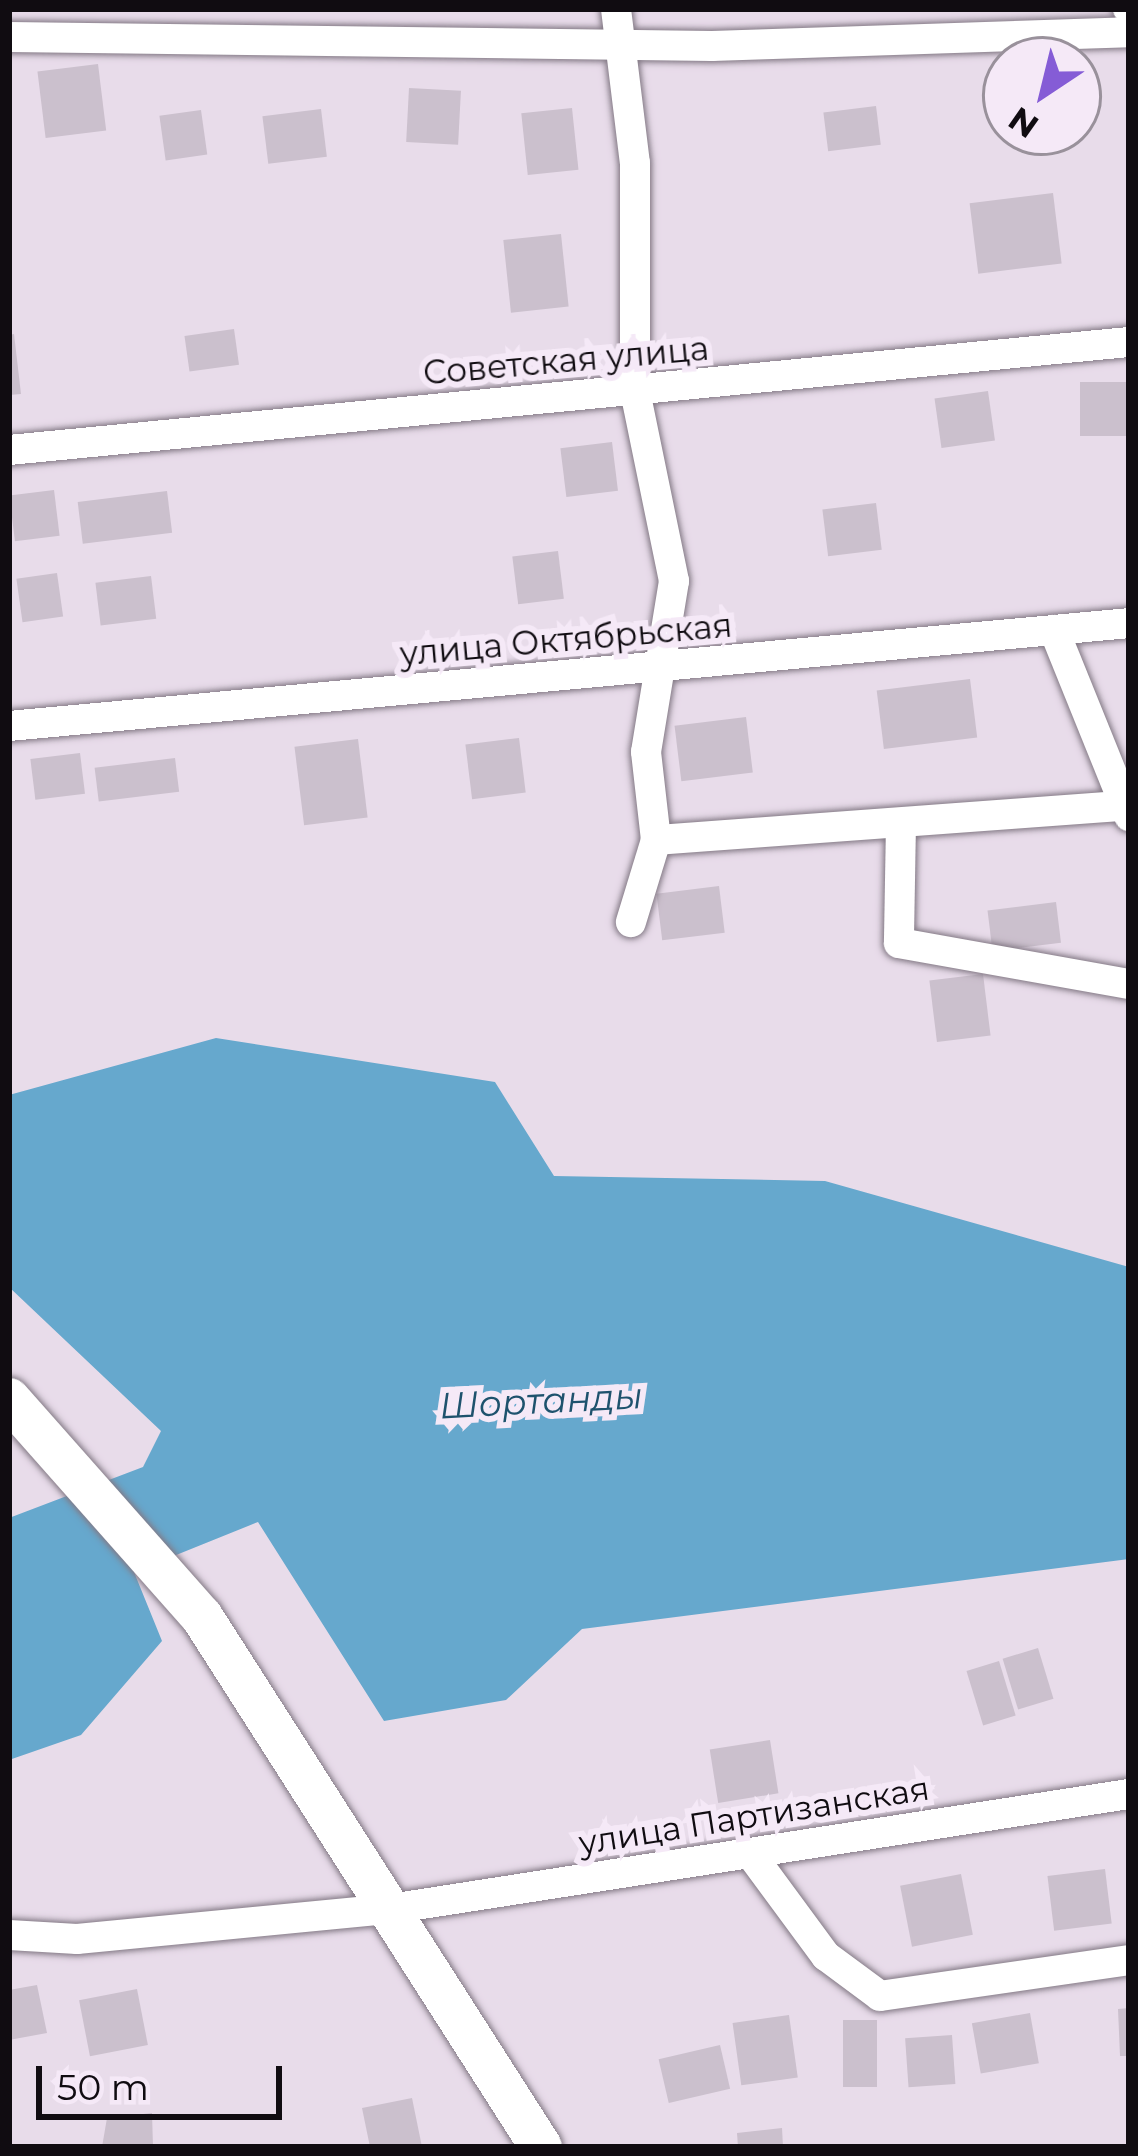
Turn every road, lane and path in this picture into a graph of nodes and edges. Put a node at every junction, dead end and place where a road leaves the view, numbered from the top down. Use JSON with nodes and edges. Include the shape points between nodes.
{"nodes":[{"id":1,"x":616,"y":9,"type":"edge"},
{"id":2,"x":1129,"y":32,"type":"edge"},
{"id":3,"x":9,"y":37,"type":"edge"},
{"id":4,"x":626,"y":45,"type":"junction"},
{"id":5,"x":1129,"y":342,"type":"edge"},
{"id":6,"x":635,"y":391,"type":"junction"},
{"id":7,"x":9,"y":450,"type":"edge"},
{"id":8,"x":1129,"y":622,"type":"edge"},
{"id":9,"x":1054,"y":630,"type":"junction"},
{"id":10,"x":667,"y":668,"type":"junction"},
{"id":11,"x":9,"y":726,"type":"edge"},
{"id":12,"x":1128,"y":809,"type":"edge"},
{"id":13,"x":901,"y":823,"type":"junction"},
{"id":14,"x":656,"y":840,"type":"junction"},
{"id":15,"x":631,"y":922,"type":"dead end"},
{"id":16,"x":1129,"y":984,"type":"edge"},
{"id":17,"x":9,"y":1399,"type":"edge"},
{"id":18,"x":1129,"y":1794,"type":"edge"},
{"id":19,"x":749,"y":1853,"type":"junction"},
{"id":20,"x":390,"y":1909,"type":"junction"},
{"id":21,"x":9,"y":1935,"type":"edge"},
{"id":22,"x":1129,"y":1960,"type":"edge"},
{"id":23,"x":536,"y":2145,"type":"edge"}],
"edges":[{"from":1,"to":4,"type":"street"},
{"from":2,"to":4,"type":"street"},
{"from":3,"to":4,"type":"street"},
{"from":4,"to":6,"type":"street"},
{"from":5,"to":6,"type":"street","name":"Советская улица"},
{"from":6,"to":7,"type":"street","name":"Советская улица"},
{"from":6,"to":10,"type":"street","via":[[674,581]]},
{"from":8,"to":9,"type":"street","name":"улица Октябрьская"},
{"from":9,"to":10,"type":"street","name":"улица Октябрьская"},
{"from":9,"to":12,"type":"street"},
{"from":10,"to":11,"type":"street","name":"улица Октябрьская"},
{"from":10,"to":14,"type":"street","via":[[646,752]]},
{"from":12,"to":13,"type":"street"},
{"from":13,"to":14,"type":"street"},
{"from":13,"to":16,"type":"street","via":[[899,943]]},
{"from":14,"to":15,"type":"street"},
{"from":17,"to":20,"type":"street","via":[[202,1617]]},
{"from":18,"to":19,"type":"street","name":"улица Партизанская"},
{"from":19,"to":20,"type":"street","name":"улица Партизанская"},
{"from":19,"to":22,"type":"street","via":[[826,1956],[880,1996]]},
{"from":20,"to":21,"type":"street","name":"улица Партизанская","via":[[77,1939]]},
{"from":20,"to":23,"type":"street"}]}
